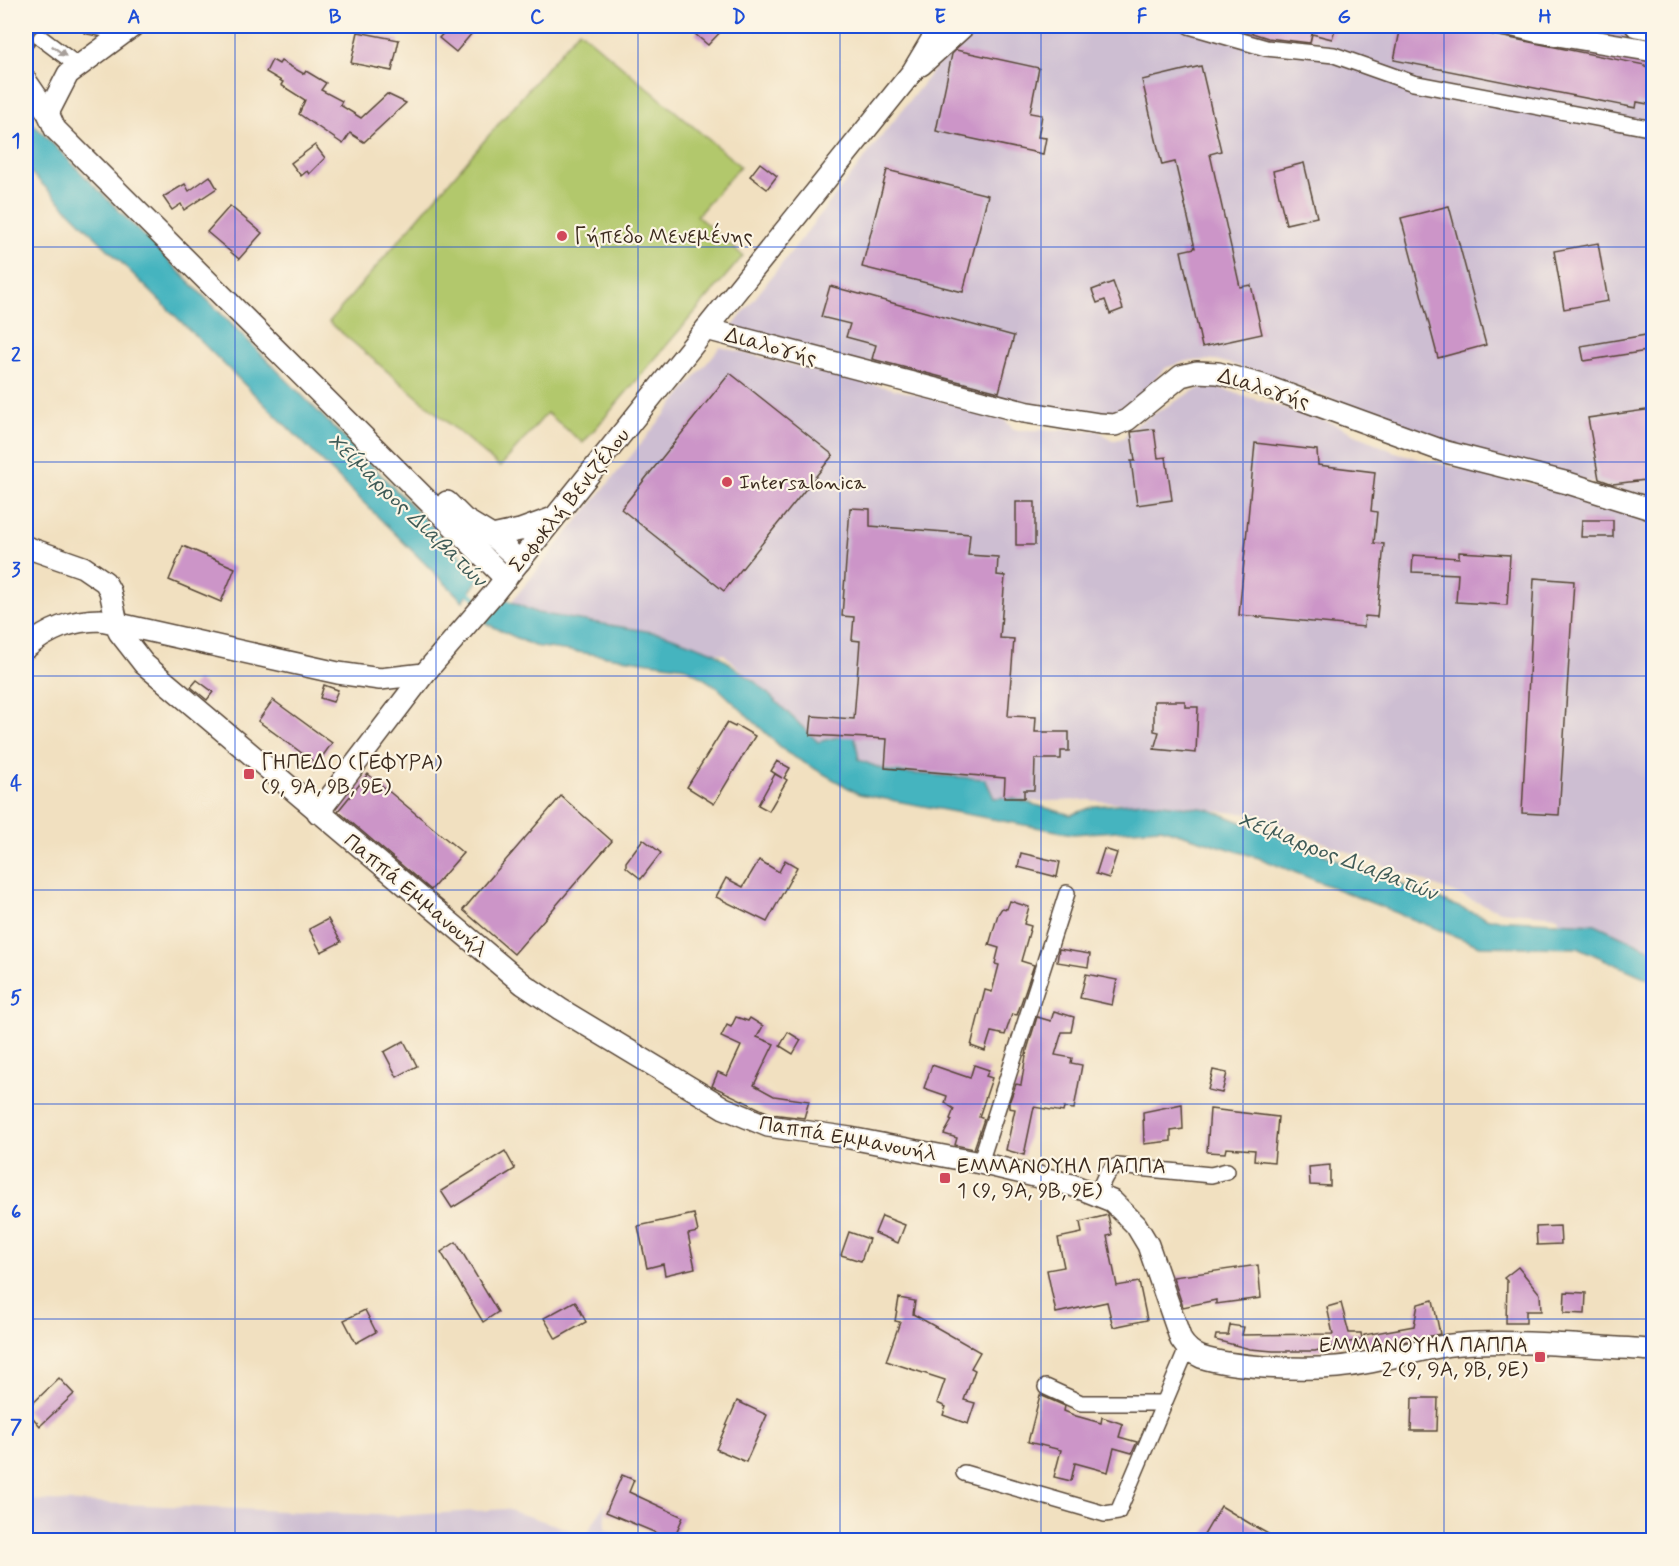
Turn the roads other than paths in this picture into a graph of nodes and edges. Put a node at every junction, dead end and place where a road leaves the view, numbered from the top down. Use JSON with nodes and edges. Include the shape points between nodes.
{"nodes":[{"id":1,"x":89,"y":26,"type":"edge"},
{"id":2,"x":132,"y":26,"type":"edge"},
{"id":3,"x":940,"y":26,"type":"edge"},
{"id":4,"x":964,"y":26,"type":"edge"},
{"id":5,"x":1189,"y":26,"type":"edge"},
{"id":6,"x":1514,"y":26,"type":"edge"},
{"id":7,"x":1636,"y":26,"type":"edge"},
{"id":8,"x":1653,"y":29,"type":"edge"},
{"id":9,"x":41,"y":38,"type":"tunnel mouth"},
{"id":10,"x":1653,"y":51,"type":"edge"},
{"id":11,"x":77,"y":65,"type":"junction"},
{"id":12,"x":913,"y":71,"type":"junction"},
{"id":13,"x":26,"y":81,"type":"edge"},
{"id":14,"x":48,"y":113,"type":"junction"},
{"id":15,"x":1653,"y":129,"type":"edge"},
{"id":16,"x":706,"y":329,"type":"junction"},
{"id":17,"x":1653,"y":510,"type":"edge"},
{"id":18,"x":556,"y":516,"type":"junction"},
{"id":19,"x":492,"y":536,"type":"junction"},
{"id":20,"x":26,"y":547,"type":"edge"},
{"id":21,"x":520,"y":561,"type":"junction"},
{"id":22,"x":500,"y":586,"type":"junction"},
{"id":23,"x":116,"y":621,"type":"junction"},
{"id":24,"x":26,"y":648,"type":"edge"},
{"id":25,"x":424,"y":674,"type":"junction"},
{"id":26,"x":318,"y":813,"type":"junction"},
{"id":27,"x":1066,"y":893,"type":"dead end"},
{"id":28,"x":980,"y":1163,"type":"junction"},
{"id":29,"x":1227,"y":1171,"type":"dead end"},
{"id":30,"x":1098,"y":1195,"type":"junction"},
{"id":31,"x":1187,"y":1349,"type":"junction"},
{"id":32,"x":1653,"y":1350,"type":"edge"},
{"id":33,"x":1046,"y":1387,"type":"dead end"},
{"id":34,"x":1164,"y":1403,"type":"junction"},
{"id":35,"x":964,"y":1473,"type":"dead end"}],
"edges":[{"from":1,"to":2,"type":"street"},
{"from":2,"to":11,"type":"street"},
{"from":3,"to":12,"type":"street","name":"Σοφοκλή Βενιζέλου"},
{"from":4,"to":12,"type":"street"},
{"from":5,"to":15,"type":"street","via":[[1266,48],[1334,55],[1413,83]]},
{"from":6,"to":10,"type":"street"},
{"from":7,"to":8,"type":"street"},
{"from":9,"to":11,"type":"street","one_way":true},
{"from":11,"to":14,"type":"street","via":[[68,74]]},
{"from":12,"to":16,"type":"street","name":"Σοφοκλή Βενιζέλου"},
{"from":13,"to":14,"type":"street"},
{"from":14,"to":19,"type":"street","via":[[66,120],[464,519]]},
{"from":14,"to":22,"type":"street","via":[[55,129]]},
{"from":16,"to":17,"type":"street","name":"Διαλογής","via":[[1008,408],[1099,424],[1115,425],[1127,420],[1180,376],[1218,373],[1262,385],[1446,452],[1568,483]]},
{"from":16,"to":18,"type":"street","name":"Σοφοκλή Βενιζέλου"},
{"from":18,"to":19,"type":"street"},
{"from":18,"to":21,"type":"street","name":"Σοφοκλή Βενιζέλου"},
{"from":19,"to":21,"type":"street"},
{"from":20,"to":23,"type":"street","name":"Παππά Εμμανουήλ","via":[[83,567],[101,578],[110,591]]},
{"from":21,"to":22,"type":"street","name":"Σοφοκλή Βενιζέλου"},
{"from":22,"to":25,"type":"street","name":"Σοφοκλή Βενιζέλου"},
{"from":23,"to":24,"type":"street","via":[[66,623]]},
{"from":23,"to":25,"type":"street","via":[[347,674],[381,679]]},
{"from":23,"to":26,"type":"street","name":"Παππά Εμμανουήλ","via":[[125,643],[144,664]]},
{"from":25,"to":26,"type":"street","name":"Σοφοκλή Βενιζέλου"},
{"from":26,"to":28,"type":"street","name":"Παππά Εμμανουήλ","via":[[542,997],[724,1108],[768,1126]]},
{"from":27,"to":28,"type":"street"},
{"from":28,"to":30,"type":"street","name":"Παππά Εμμανουήλ"},
{"from":29,"to":30,"type":"street","via":[[1211,1175],[1117,1166],[1102,1180]]},
{"from":30,"to":31,"type":"street","name":"Παππά Εμμανουήλ","via":[[1124,1210],[1148,1245]]},
{"from":31,"to":32,"type":"street","via":[[1228,1363],[1311,1368],[1339,1367],[1476,1342]]},
{"from":31,"to":34,"type":"street"},
{"from":33,"to":34,"type":"street","via":[[1081,1403]]},
{"from":34,"to":35,"type":"street","via":[[1121,1509],[1113,1515]]}]}
